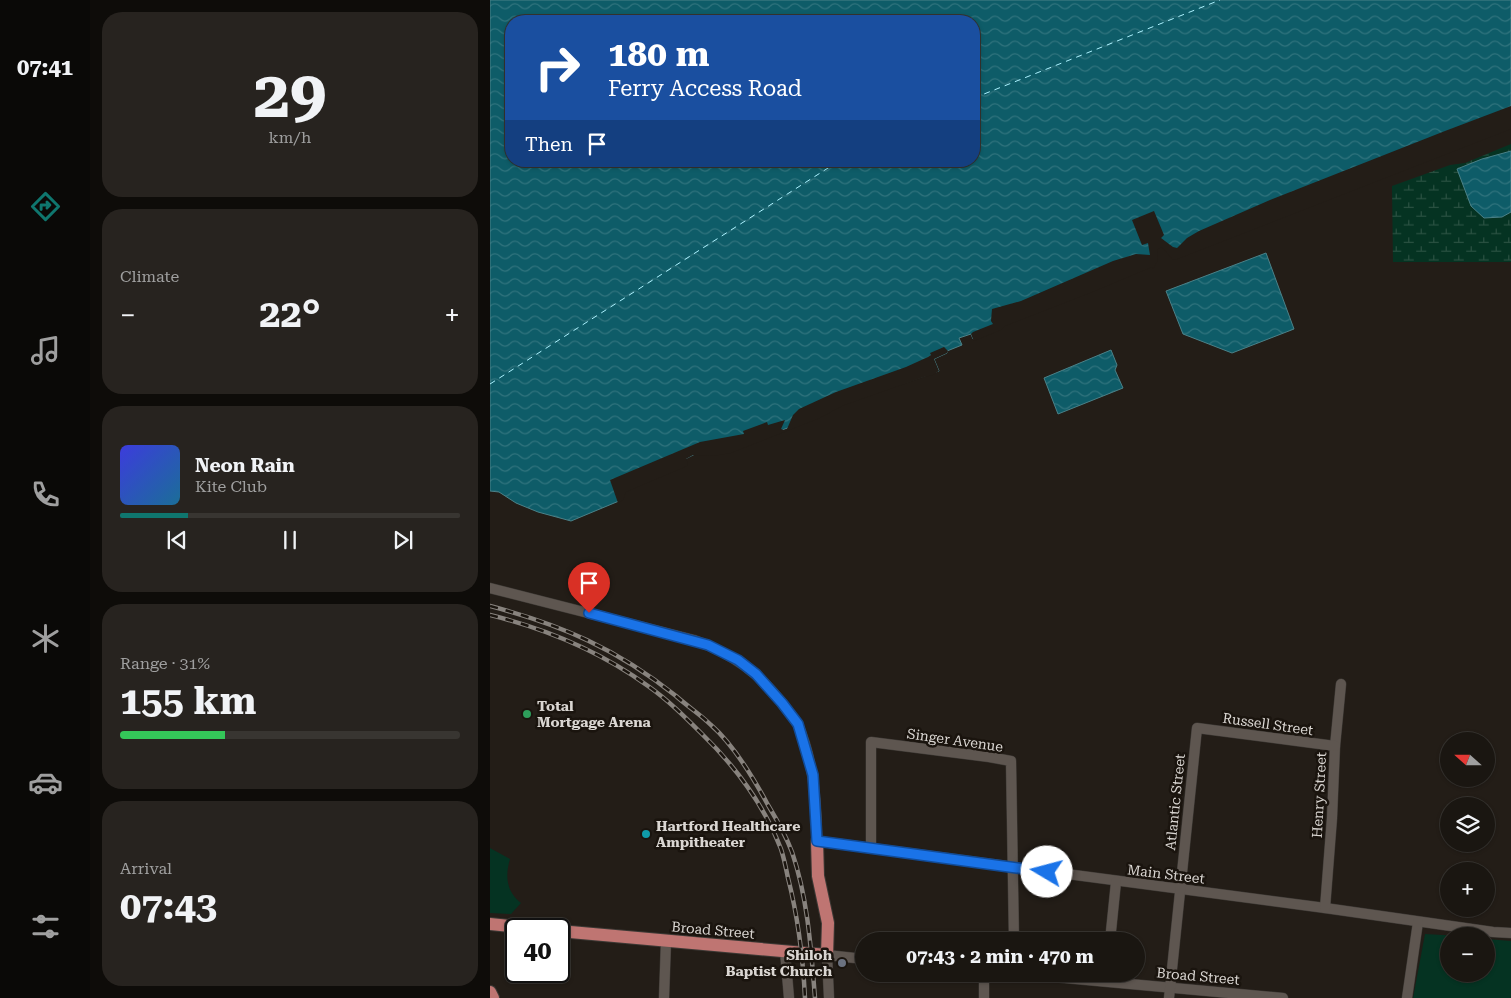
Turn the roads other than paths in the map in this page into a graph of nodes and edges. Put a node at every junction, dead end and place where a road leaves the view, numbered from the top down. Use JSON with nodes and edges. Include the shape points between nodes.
{"nodes":[{"id":1,"x":490,"y":588,"type":"edge"},
{"id":2,"x":1341,"y":684,"type":"dead end"},
{"id":3,"x":1197,"y":728,"type":"joint"},
{"id":4,"x":1335,"y":746,"type":"junction"},
{"id":5,"x":817,"y":841,"type":"junction"},
{"id":6,"x":871,"y":848,"type":"junction"},
{"id":7,"x":1013,"y":868,"type":"junction"},
{"id":8,"x":1116,"y":882,"type":"junction"},
{"id":9,"x":1180,"y":889,"type":"junction"},
{"id":10,"x":1325,"y":908,"type":"junction"},
{"id":11,"x":1418,"y":922,"type":"junction"},
{"id":12,"x":490,"y":924,"type":"edge"},
{"id":13,"x":505,"y":926,"type":"edge"},
{"id":14,"x":570,"y":931,"type":"edge"},
{"id":15,"x":1014,"y":932,"type":"edge"},
{"id":16,"x":1111,"y":932,"type":"edge"},
{"id":17,"x":1511,"y":933,"type":"edge"},
{"id":18,"x":666,"y":941,"type":"junction"},
{"id":19,"x":785,"y":951,"type":"junction"},
{"id":20,"x":828,"y":955,"type":"junction"},
{"id":21,"x":855,"y":958,"type":"edge"},
{"id":22,"x":984,"y":982,"type":"edge"},
{"id":23,"x":1123,"y":982,"type":"edge"},
{"id":24,"x":490,"y":992,"type":"edge"},
{"id":25,"x":1169,"y":993,"type":"edge"},
{"id":26,"x":493,"y":998,"type":"edge"},
{"id":27,"x":664,"y":998,"type":"edge"},
{"id":28,"x":789,"y":998,"type":"edge"},
{"id":29,"x":829,"y":998,"type":"edge"},
{"id":30,"x":984,"y":998,"type":"edge"},
{"id":31,"x":1283,"y":998,"type":"edge"},
{"id":32,"x":1407,"y":998,"type":"edge"}],
"edges":[{"from":1,"to":5,"type":"street","via":[[694,640],[722,651],[749,668],[772,690],[798,724],[813,775]]},
{"from":2,"to":4,"type":"street","name":"Henry Street"},
{"from":3,"to":4,"type":"street","name":"Russell Street"},
{"from":3,"to":9,"type":"street","name":"Atlantic Street"},
{"from":4,"to":10,"type":"street","name":"Henry Street"},
{"from":5,"to":6,"type":"street","name":"Main Street"},
{"from":5,"to":20,"type":"main road","via":[[818,876],[828,923]]},
{"from":6,"to":7,"type":"street","name":"Main Street"},
{"from":6,"to":7,"type":"street","name":"Singer Avenue","via":[[871,742],[990,757],[1011,762]]},
{"from":7,"to":8,"type":"street","name":"Main Street"},
{"from":7,"to":15,"type":"street"},
{"from":8,"to":9,"type":"street","name":"Main Street"},
{"from":8,"to":16,"type":"street"},
{"from":9,"to":10,"type":"street","name":"Main Street"},
{"from":9,"to":25,"type":"street","name":"Atlantic Street"},
{"from":10,"to":11,"type":"street","name":"Main Street"},
{"from":11,"to":17,"type":"street","name":"Main Street"},
{"from":11,"to":32,"type":"street"},
{"from":12,"to":13,"type":"main road"},
{"from":14,"to":18,"type":"main road","name":"Broad Street"},
{"from":18,"to":19,"type":"main road","name":"Broad Street"},
{"from":18,"to":27,"type":"street"},
{"from":19,"to":20,"type":"main road","name":"Broad Street"},
{"from":19,"to":28,"type":"street"},
{"from":20,"to":21,"type":"street","name":"Broad Street"},
{"from":20,"to":29,"type":"street"},
{"from":22,"to":30,"type":"street"},
{"from":23,"to":25,"type":"street","name":"Broad Street"},
{"from":24,"to":26,"type":"main road"},
{"from":25,"to":31,"type":"street","name":"Broad Street"}]}
